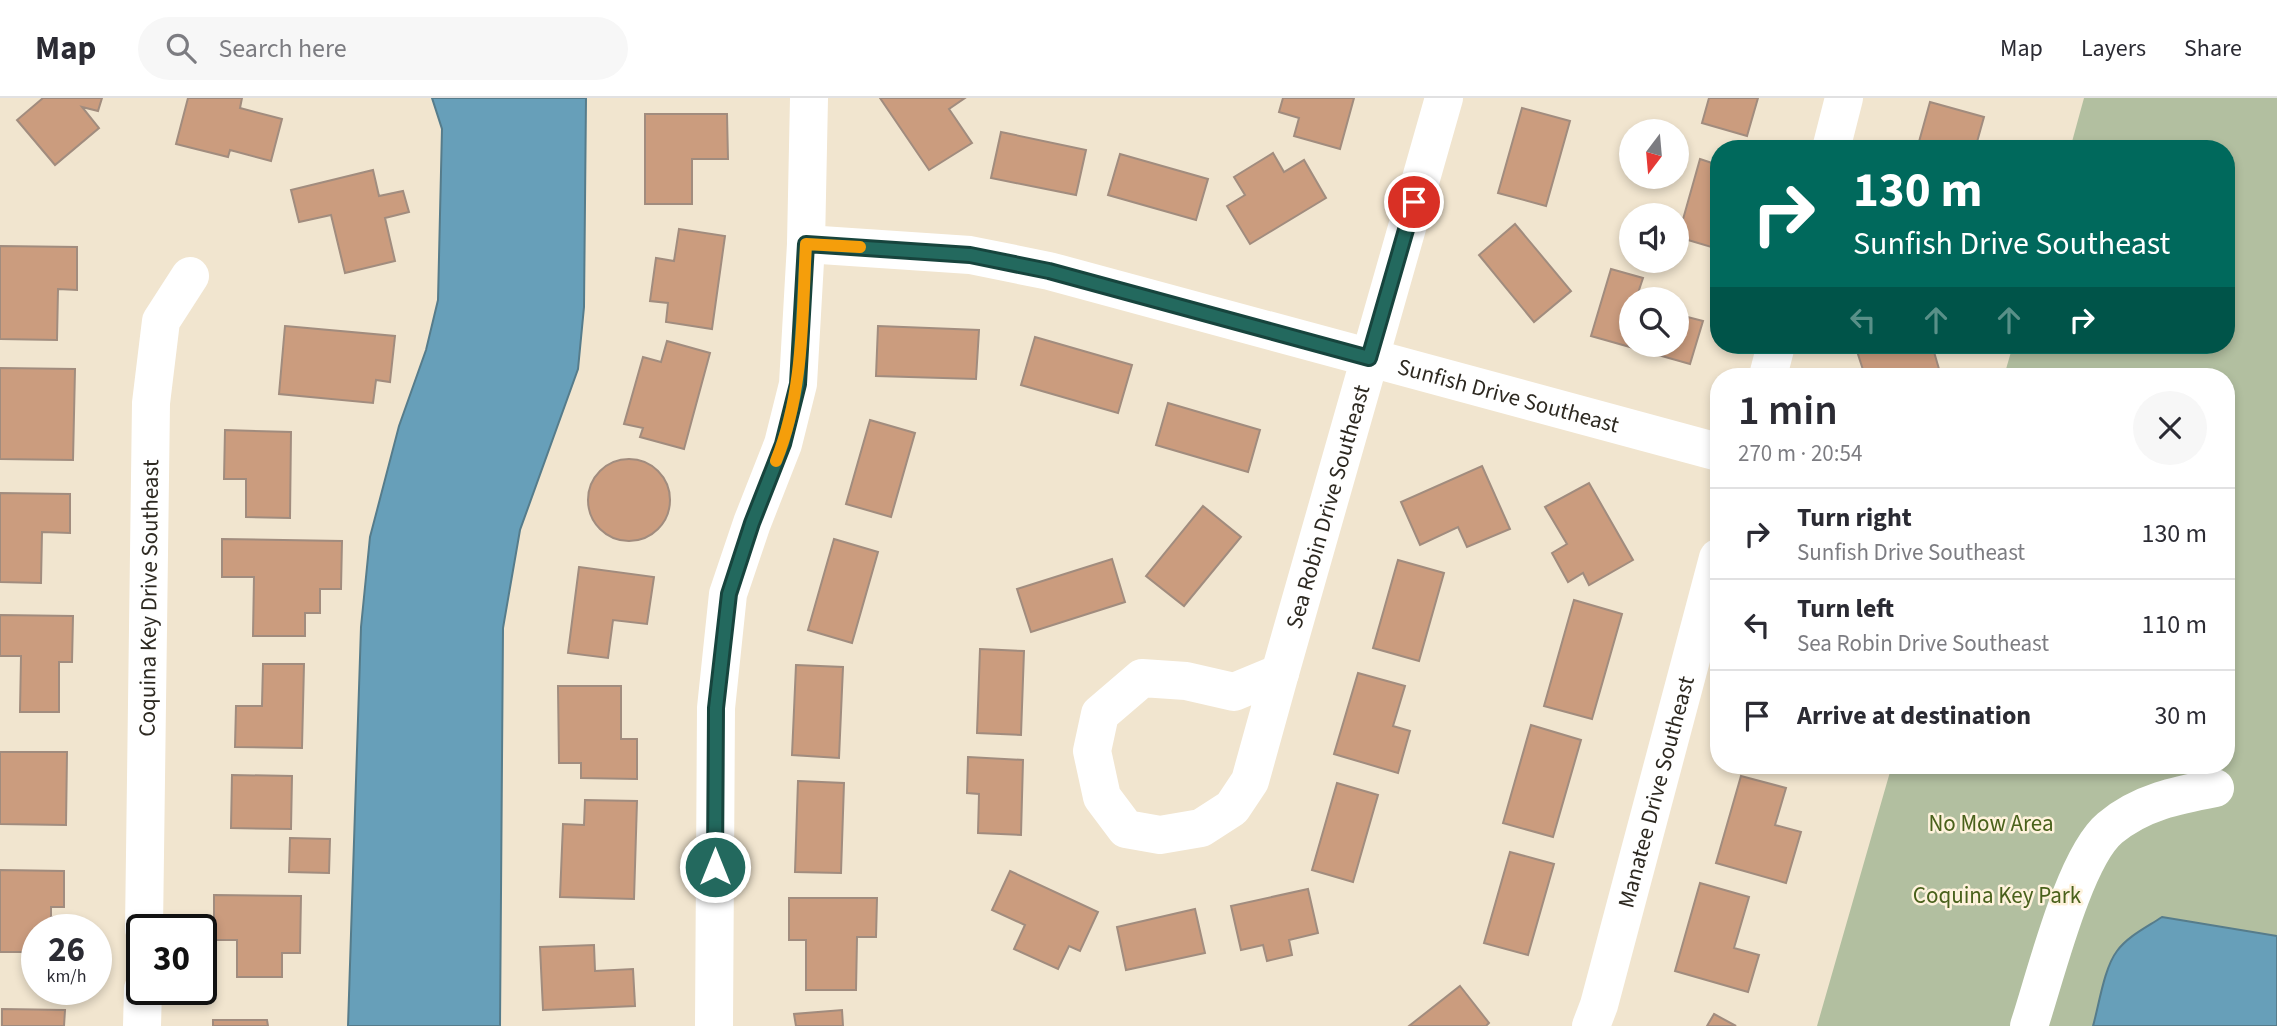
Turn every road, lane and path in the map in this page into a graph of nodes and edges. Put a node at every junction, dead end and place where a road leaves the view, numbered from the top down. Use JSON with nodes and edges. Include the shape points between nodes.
{"nodes":[{"id":1,"x":809,"y":98,"type":"edge"},
{"id":2,"x":1444,"y":98,"type":"edge"},
{"id":3,"x":1844,"y":98,"type":"edge"},
{"id":4,"x":1832,"y":140,"type":"edge"},
{"id":5,"x":806,"y":244,"type":"junction"},
{"id":6,"x":190,"y":276,"type":"dead end"},
{"id":7,"x":1369,"y":358,"type":"junction"},
{"id":8,"x":1710,"y":450,"type":"edge"},
{"id":9,"x":1710,"y":588,"type":"edge"},
{"id":10,"x":1280,"y":673,"type":"junction"},
{"id":11,"x":2215,"y":788,"type":"dead end"},
{"id":12,"x":144,"y":914,"type":"edge"},
{"id":13,"x":143,"y":1005,"type":"edge"},
{"id":14,"x":142,"y":1026,"type":"edge"},
{"id":15,"x":715,"y":1026,"type":"edge"},
{"id":16,"x":1591,"y":1026,"type":"edge"},
{"id":17,"x":2029,"y":1026,"type":"edge"}],
"edges":[{"from":1,"to":5,"type":"street"},
{"from":2,"to":7,"type":"street","name":"Sea Robin Drive Southeast"},
{"from":3,"to":4,"type":"street"},
{"from":5,"to":7,"type":"street","name":"Sunfish Drive Southeast","via":[[984,258],[1049,271]]},
{"from":5,"to":15,"type":"street","via":[[798,384],[783,444],[729,594],[716,708]]},
{"from":6,"to":12,"type":"street","name":"Coquina Key Drive Southeast","via":[[161,321],[151,403]]},
{"from":7,"to":8,"type":"street","name":"Sunfish Drive Southeast"},
{"from":7,"to":10,"type":"street","name":"Sea Robin Drive Southeast"},
{"from":9,"to":16,"type":"street","name":"Manatee Drive Southeast"},
{"from":10,"to":10,"type":"street","name":"Sea Robin Drive Southeast","via":[[1234,692],[1186,681],[1142,678],[1100,714],[1093,751],[1102,797],[1126,829],[1160,835],[1200,828],[1232,808],[1250,781]]},
{"from":11,"to":17,"type":"street","via":[[2163,798],[2109,828],[2079,874]]},
{"from":13,"to":14,"type":"street"}]}
